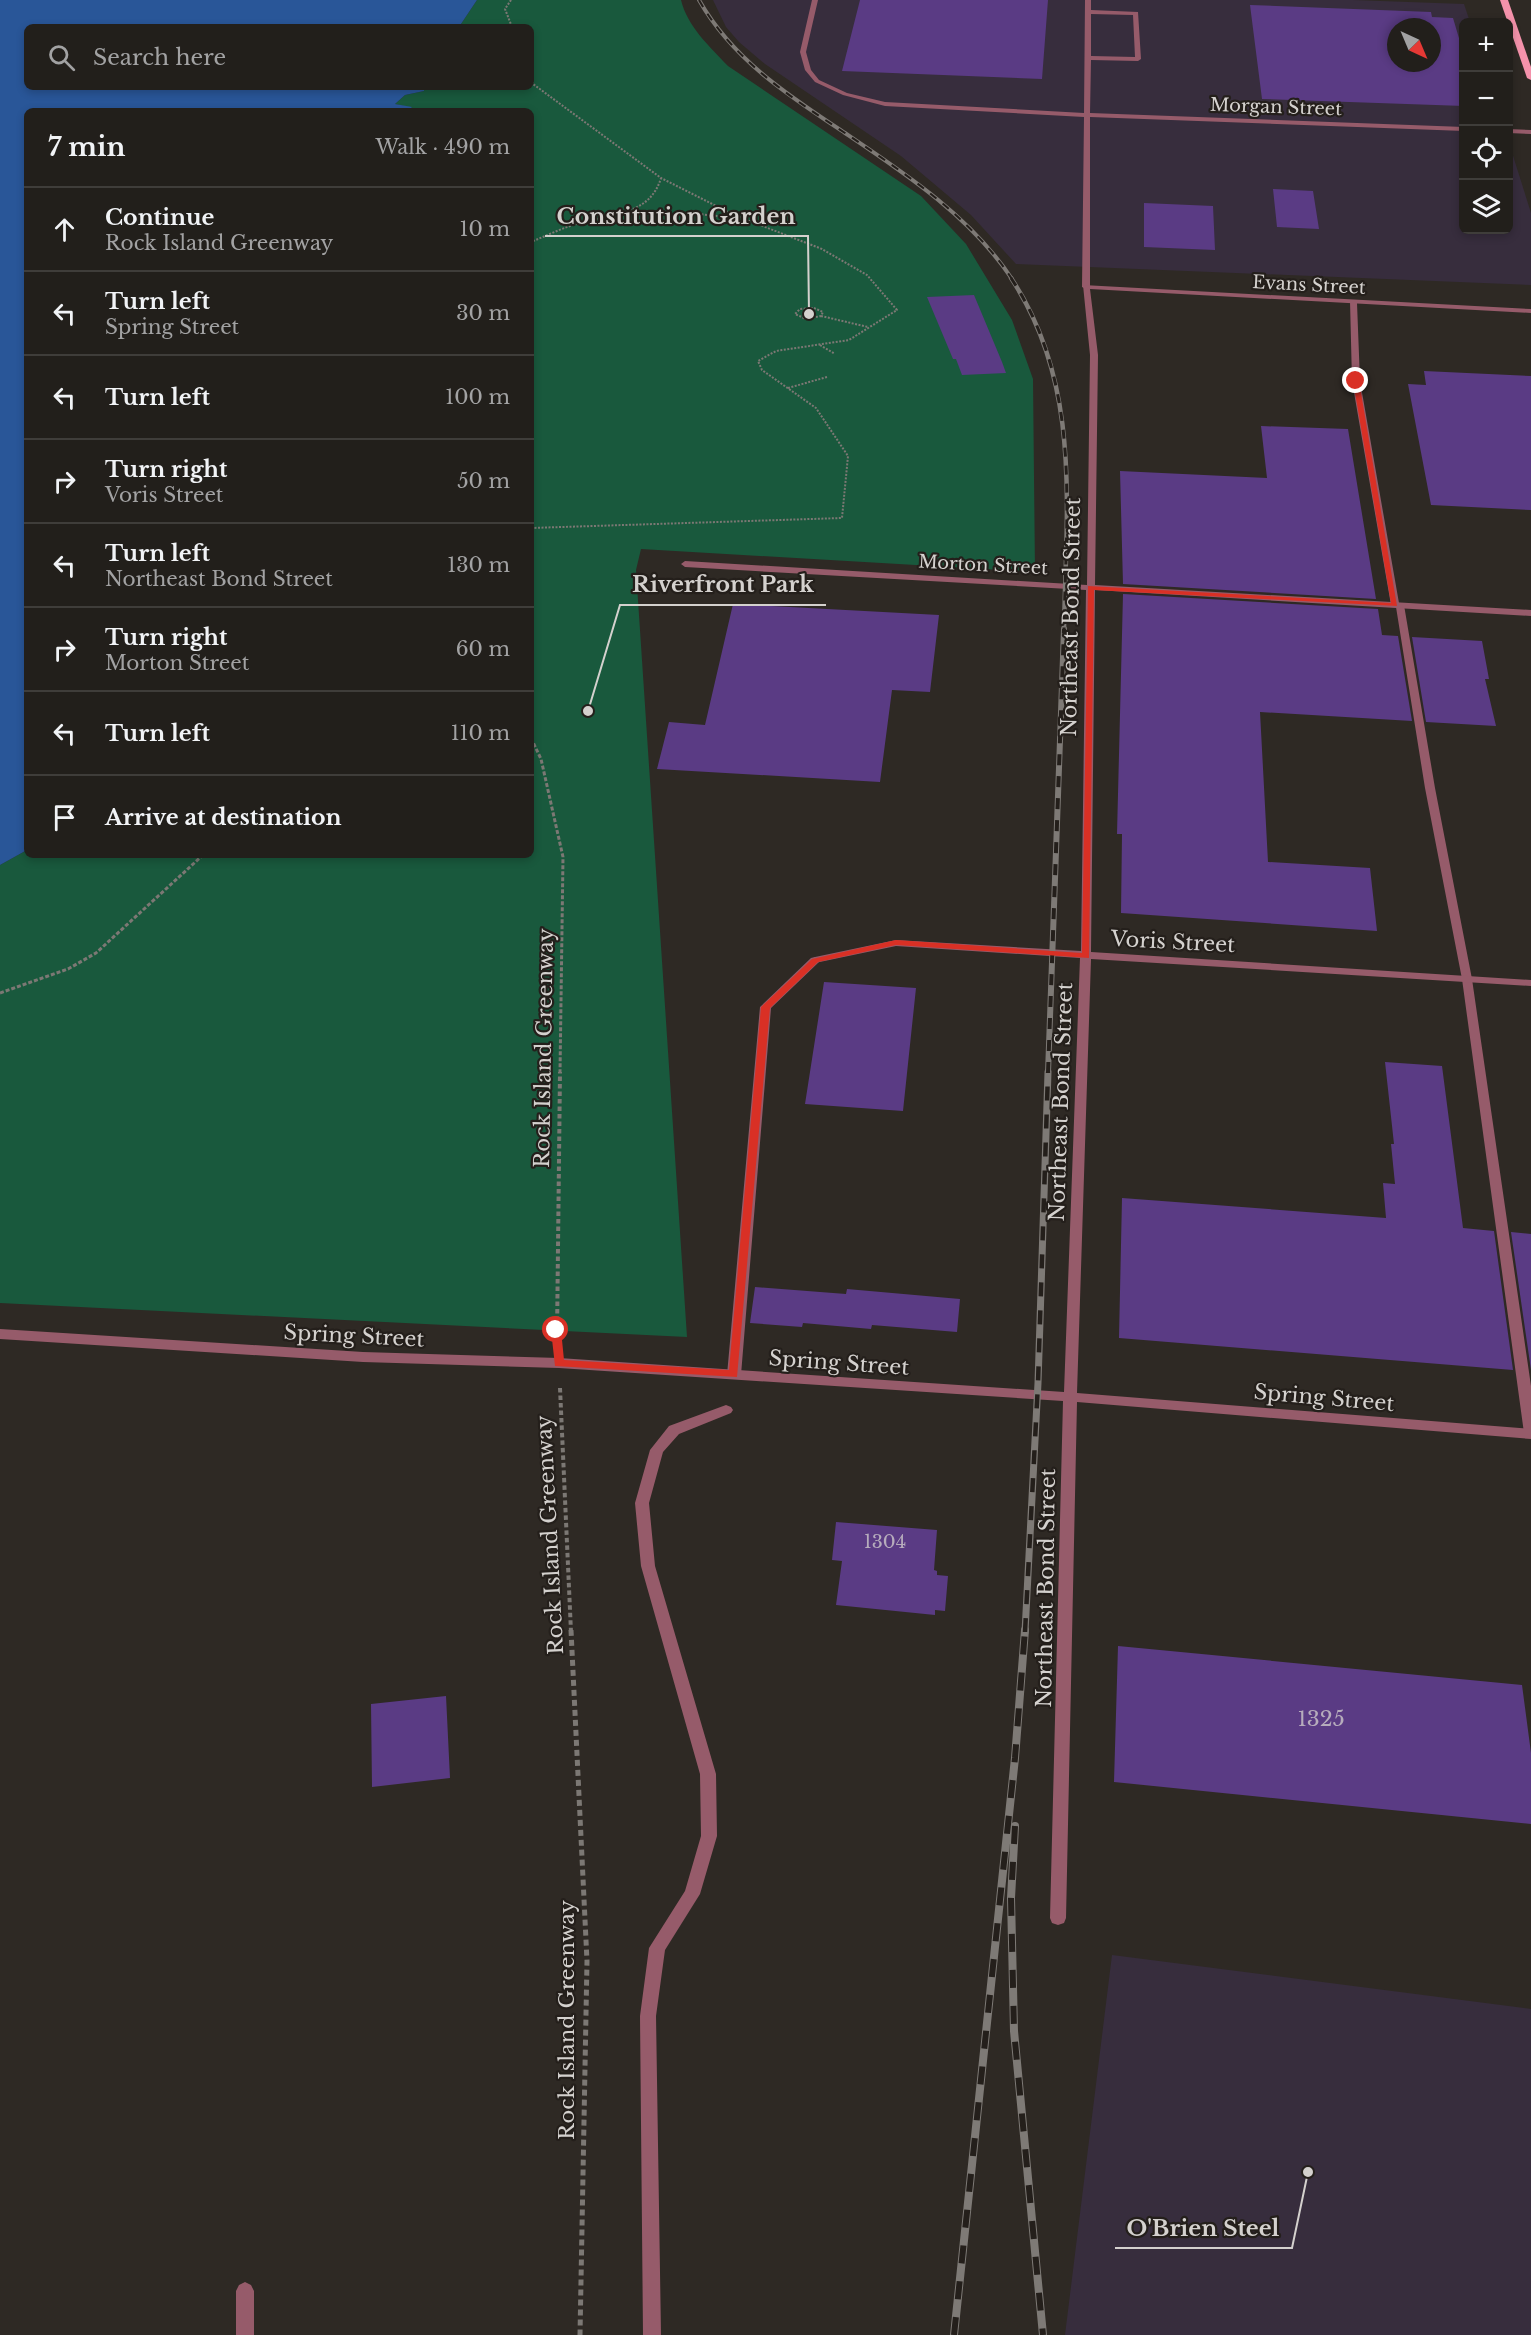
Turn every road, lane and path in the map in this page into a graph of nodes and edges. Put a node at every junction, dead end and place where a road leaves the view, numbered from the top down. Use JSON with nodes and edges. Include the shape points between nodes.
{"nodes":[{"id":1,"x":511,"y":0,"type":"edge"},
{"id":2,"x":815,"y":0,"type":"edge"},
{"id":3,"x":1088,"y":0,"type":"edge"},
{"id":4,"x":1504,"y":0,"type":"edge"},
{"id":5,"x":1088,"y":12,"type":"junction"},
{"id":6,"x":511,"y":24,"type":"edge"},
{"id":7,"x":1088,"y":58,"type":"junction"},
{"id":8,"x":1531,"y":78,"type":"edge"},
{"id":9,"x":534,"y":85,"type":"edge"},
{"id":10,"x":1088,"y":115,"type":"junction"},
{"id":11,"x":1459,"y":129,"type":"edge"},
{"id":12,"x":1513,"y":131,"type":"edge"},
{"id":13,"x":1531,"y":132,"type":"edge"},
{"id":14,"x":661,"y":178,"type":"junction"},
{"id":15,"x":627,"y":212,"type":"junction"},
{"id":16,"x":744,"y":219,"type":"junction"},
{"id":17,"x":534,"y":241,"type":"edge"},
{"id":18,"x":1086,"y":286,"type":"junction"},
{"id":19,"x":1353,"y":303,"type":"junction"},
{"id":20,"x":1531,"y":311,"type":"edge"},
{"id":21,"x":821,"y":316,"type":"junction"},
{"id":22,"x":869,"y":327,"type":"junction"},
{"id":23,"x":819,"y":345,"type":"junction"},
{"id":24,"x":835,"y":354,"type":"dead end"},
{"id":25,"x":827,"y":377,"type":"dead end"},
{"id":26,"x":788,"y":388,"type":"junction"},
{"id":27,"x":534,"y":528,"type":"edge"},
{"id":28,"x":685,"y":564,"type":"dead end"},
{"id":29,"x":1090,"y":588,"type":"junction"},
{"id":30,"x":1397,"y":605,"type":"junction"},
{"id":31,"x":1531,"y":613,"type":"edge"},
{"id":32,"x":534,"y":745,"type":"edge"},
{"id":33,"x":200,"y":858,"type":"edge"},
{"id":34,"x":1086,"y":956,"type":"junction"},
{"id":35,"x":1467,"y":979,"type":"junction"},
{"id":36,"x":1531,"y":983,"type":"edge"},
{"id":37,"x":0,"y":993,"type":"edge"},
{"id":38,"x":0,"y":1334,"type":"edge"},
{"id":39,"x":559,"y":1364,"type":"junction"},
{"id":40,"x":734,"y":1374,"type":"junction"},
{"id":41,"x":1070,"y":1397,"type":"junction"},
{"id":42,"x":726,"y":1410,"type":"dead end"},
{"id":43,"x":1531,"y":1434,"type":"edge"},
{"id":44,"x":1058,"y":1918,"type":"dead end"},
{"id":45,"x":245,"y":2291,"type":"dead end"},
{"id":46,"x":244,"y":2335,"type":"edge"},
{"id":47,"x":580,"y":2335,"type":"edge"},
{"id":48,"x":652,"y":2335,"type":"edge"}],
"edges":[{"from":1,"to":6,"type":"path","via":[[505,9]]},
{"from":2,"to":10,"type":"street","name":"Morgan Street","via":[[803,52],[808,70],[818,81],[844,94],[885,104]]},
{"from":3,"to":5,"type":"street","name":"Northeast Bond Street"},
{"from":4,"to":8,"type":"main road"},
{"from":5,"to":7,"type":"street","name":"Northeast Bond Street"},
{"from":5,"to":7,"type":"street","via":[[1136,13],[1138,59]]},
{"from":7,"to":10,"type":"street","name":"Northeast Bond Street"},
{"from":9,"to":14,"type":"path"},
{"from":10,"to":11,"type":"street","name":"Morgan Street"},
{"from":10,"to":18,"type":"street","name":"Northeast Bond Street"},
{"from":12,"to":13,"type":"street"},
{"from":14,"to":15,"type":"path","via":[[651,200]]},
{"from":14,"to":16,"type":"path"},
{"from":15,"to":16,"type":"path"},
{"from":15,"to":17,"type":"path","via":[[582,222]]},
{"from":16,"to":22,"type":"path","via":[[822,249],[867,275],[897,310]]},
{"from":18,"to":19,"type":"street","name":"Evans Street"},
{"from":18,"to":29,"type":"street","name":"Northeast Bond Street","via":[[1094,355]]},
{"from":19,"to":20,"type":"street","name":"Evans Street"},
{"from":19,"to":30,"type":"street","via":[[1356,381]]},
{"from":21,"to":21,"type":"path","via":[[823,312],[814,308],[800,309],[795,314],[806,319]]},
{"from":21,"to":22,"type":"path"},
{"from":22,"to":23,"type":"path","via":[[849,340]]},
{"from":23,"to":24,"type":"path"},
{"from":23,"to":26,"type":"path","via":[[776,351],[758,361],[762,370]]},
{"from":25,"to":26,"type":"path"},
{"from":26,"to":27,"type":"path","via":[[816,408],[848,456],[842,518]]},
{"from":28,"to":29,"type":"street","name":"Morton Street"},
{"from":29,"to":30,"type":"street","name":"Morton Street"},
{"from":29,"to":34,"type":"street","name":"Northeast Bond Street"},
{"from":30,"to":31,"type":"street","name":"Morton Street"},
{"from":30,"to":35,"type":"street"},
{"from":32,"to":39,"type":"path","name":"Rock Island Greenway","via":[[541,759],[563,857],[556,1330]]},
{"from":33,"to":37,"type":"path","via":[[96,953],[68,969]]},
{"from":34,"to":35,"type":"street","name":"Voris Street"},
{"from":34,"to":40,"type":"street","name":"Voris Street","via":[[896,943],[815,960],[765,1007]]},
{"from":34,"to":41,"type":"street","name":"Northeast Bond Street"},
{"from":35,"to":36,"type":"street","name":"Voris Street"},
{"from":35,"to":43,"type":"street"},
{"from":38,"to":39,"type":"street","name":"Spring Street","via":[[363,1357]]},
{"from":39,"to":40,"type":"street","name":"Spring Street"},
{"from":39,"to":47,"type":"path","name":"Rock Island Greenway","via":[[587,1961]]},
{"from":40,"to":41,"type":"street","name":"Spring Street"},
{"from":41,"to":43,"type":"street","name":"Spring Street"},
{"from":41,"to":44,"type":"street","name":"Northeast Bond Street"},
{"from":42,"to":48,"type":"street","via":[[674,1430],[657,1450],[642,1503],[648,1566],[708,1774],[709,1836],[692,1893],[657,1948],[648,2016]]},
{"from":45,"to":46,"type":"street"}]}
